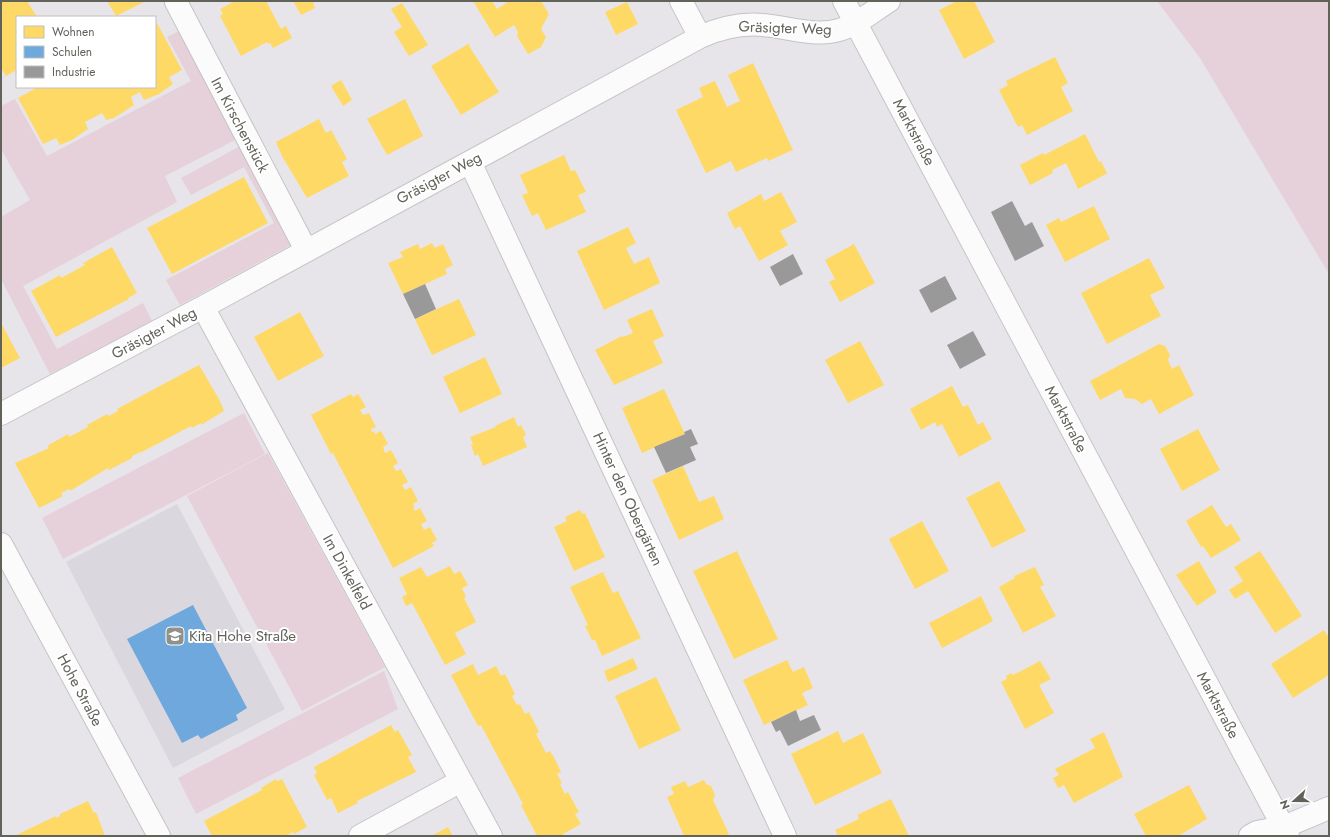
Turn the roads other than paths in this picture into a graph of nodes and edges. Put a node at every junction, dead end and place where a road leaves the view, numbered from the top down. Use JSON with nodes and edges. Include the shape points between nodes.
{"nodes":[{"id":1,"x":178,"y":1,"type":"edge"},
{"id":2,"x":681,"y":1,"type":"edge"},
{"id":3,"x":844,"y":1,"type":"edge"},
{"id":4,"x":889,"y":1,"type":"edge"},
{"id":5,"x":856,"y":23,"type":"junction"},
{"id":6,"x":700,"y":36,"type":"junction"},
{"id":7,"x":470,"y":162,"type":"junction"},
{"id":8,"x":306,"y":250,"type":"junction"},
{"id":9,"x":202,"y":307,"type":"junction"},
{"id":10,"x":1,"y":414,"type":"edge"},
{"id":11,"x":1,"y":544,"type":"edge"},
{"id":12,"x":461,"y":781,"type":"junction"},
{"id":13,"x":1329,"y":808,"type":"edge"},
{"id":14,"x":1286,"y":832,"type":"edge"},
{"id":15,"x":159,"y":836,"type":"edge"},
{"id":16,"x":360,"y":836,"type":"edge"},
{"id":17,"x":491,"y":836,"type":"edge"},
{"id":18,"x":785,"y":836,"type":"edge"},
{"id":19,"x":1250,"y":836,"type":"edge"}],
"edges":[{"from":1,"to":8,"type":"street","name":"Im Kirschenstück","via":[[176,2]]},
{"from":2,"to":6,"type":"street"},
{"from":3,"to":5,"type":"street","name":"Marktstraße"},
{"from":4,"to":5,"type":"street","name":"Gräsigter Weg"},
{"from":5,"to":6,"type":"street","name":"Gräsigter Weg","via":[[838,30],[816,32],[762,25],[734,26]]},
{"from":5,"to":14,"type":"street","name":"Marktstraße"},
{"from":6,"to":7,"type":"street","name":"Gräsigter Weg"},
{"from":7,"to":8,"type":"street","name":"Gräsigter Weg"},
{"from":7,"to":18,"type":"street","name":"Hinter den Obergärten"},
{"from":8,"to":9,"type":"street","name":"Gräsigter Weg"},
{"from":9,"to":10,"type":"street","name":"Gräsigter Weg"},
{"from":9,"to":12,"type":"street","name":"Im Dinkelfeld"},
{"from":11,"to":15,"type":"street","name":"Hohe Straße"},
{"from":12,"to":16,"type":"street"},
{"from":12,"to":17,"type":"street","name":"Im Dinkelfeld"},
{"from":13,"to":14,"type":"street"},
{"from":14,"to":19,"type":"street","via":[[1257,832]]}]}
